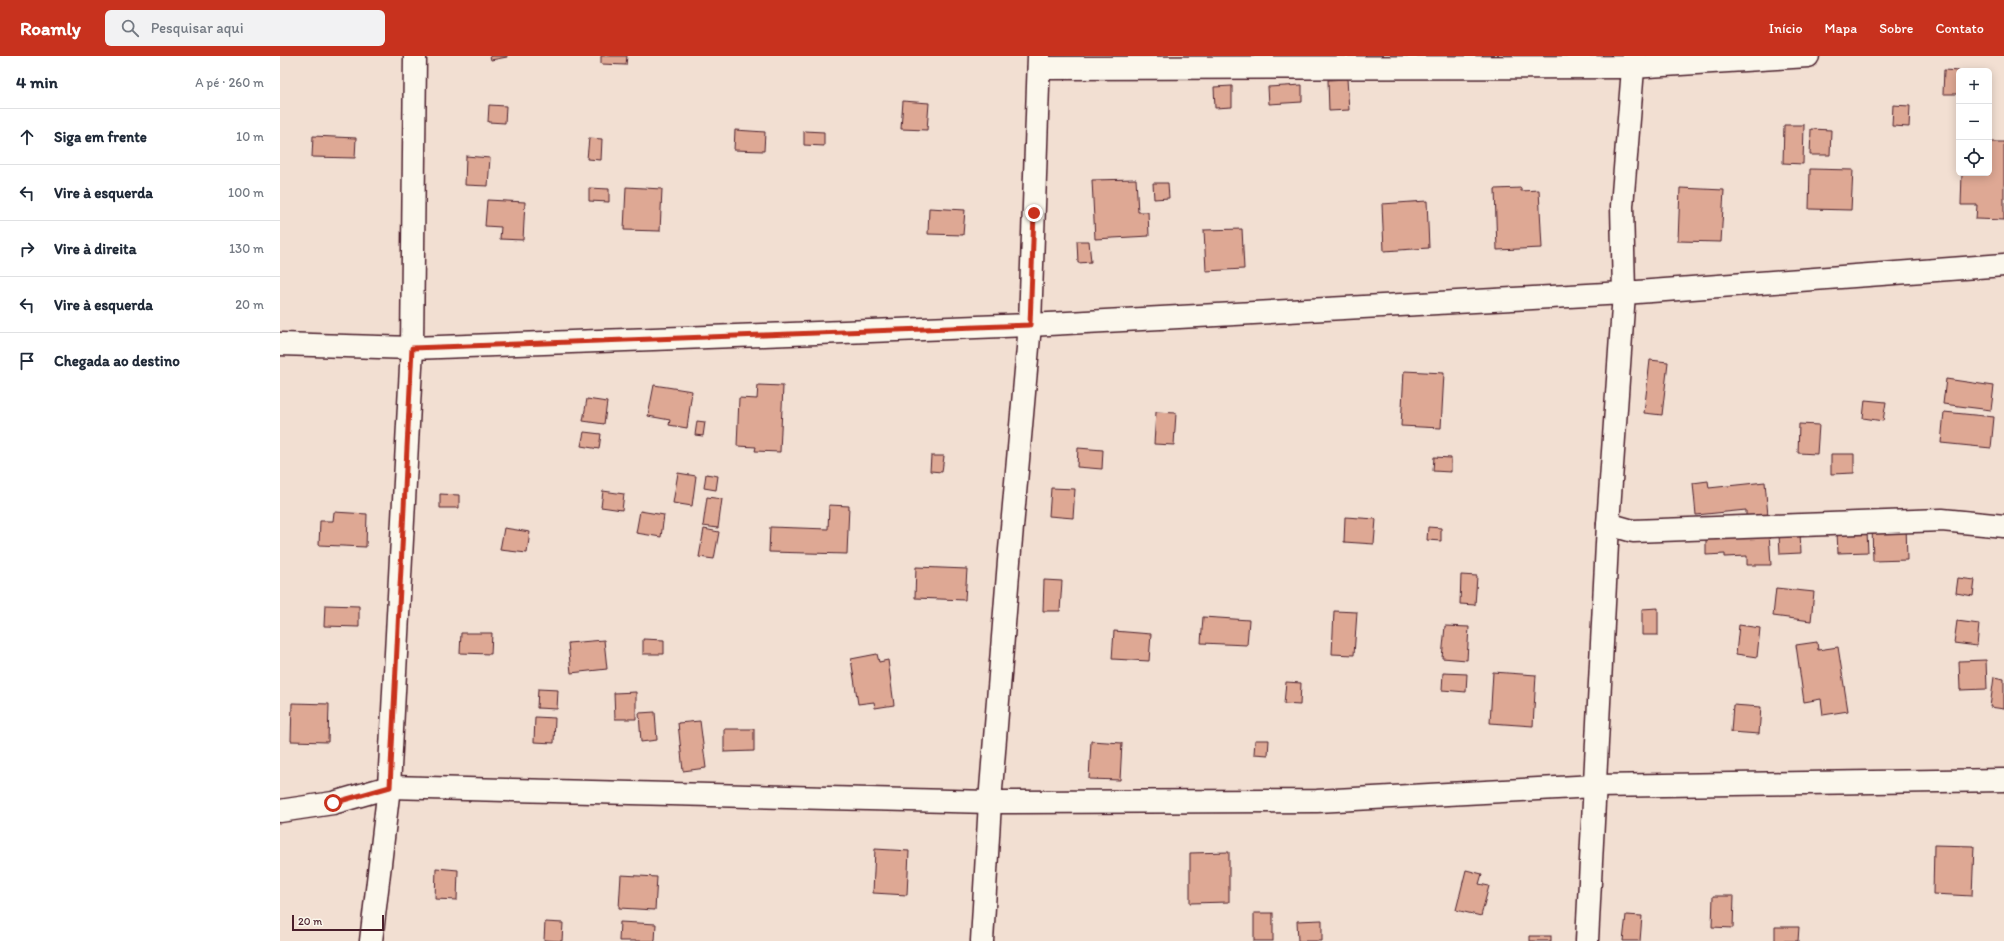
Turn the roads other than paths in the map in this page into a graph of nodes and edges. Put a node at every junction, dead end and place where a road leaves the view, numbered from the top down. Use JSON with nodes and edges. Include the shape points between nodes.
{"nodes":[{"id":1,"x":415,"y":56,"type":"edge"},
{"id":2,"x":1808,"y":56,"type":"edge"},
{"id":3,"x":1039,"y":62,"type":"edge"},
{"id":4,"x":1633,"y":62,"type":"edge"},
{"id":5,"x":2004,"y":265,"type":"edge"},
{"id":6,"x":1624,"y":293,"type":"junction"},
{"id":7,"x":1030,"y":325,"type":"junction"},
{"id":8,"x":280,"y":344,"type":"edge"},
{"id":9,"x":412,"y":348,"type":"junction"},
{"id":10,"x":1608,"y":524,"type":"junction"},
{"id":11,"x":2004,"y":526,"type":"edge"},
{"id":12,"x":2004,"y":780,"type":"edge"},
{"id":13,"x":1595,"y":786,"type":"junction"},
{"id":14,"x":390,"y":787,"type":"junction"},
{"id":15,"x":990,"y":802,"type":"junction"},
{"id":16,"x":280,"y":811,"type":"edge"},
{"id":17,"x":371,"y":941,"type":"edge"},
{"id":18,"x":982,"y":941,"type":"edge"},
{"id":19,"x":1587,"y":941,"type":"edge"}],
"edges":[{"from":1,"to":9,"type":"street"},
{"from":2,"to":4,"type":"street"},
{"from":3,"to":4,"type":"street"},
{"from":3,"to":7,"type":"street"},
{"from":4,"to":6,"type":"street","via":[[1622,206]]},
{"from":5,"to":6,"type":"street"},
{"from":6,"to":7,"type":"street"},
{"from":6,"to":10,"type":"street"},
{"from":7,"to":9,"type":"street"},
{"from":7,"to":15,"type":"street"},
{"from":8,"to":9,"type":"street"},
{"from":9,"to":14,"type":"street"},
{"from":10,"to":11,"type":"street","via":[[1634,531],[1942,520]]},
{"from":10,"to":13,"type":"street"},
{"from":12,"to":13,"type":"street"},
{"from":13,"to":15,"type":"street","via":[[1317,801]]},
{"from":13,"to":19,"type":"street"},
{"from":14,"to":15,"type":"street"},
{"from":14,"to":16,"type":"street","via":[[333,803]]},
{"from":14,"to":17,"type":"street"},
{"from":15,"to":18,"type":"street"}]}
